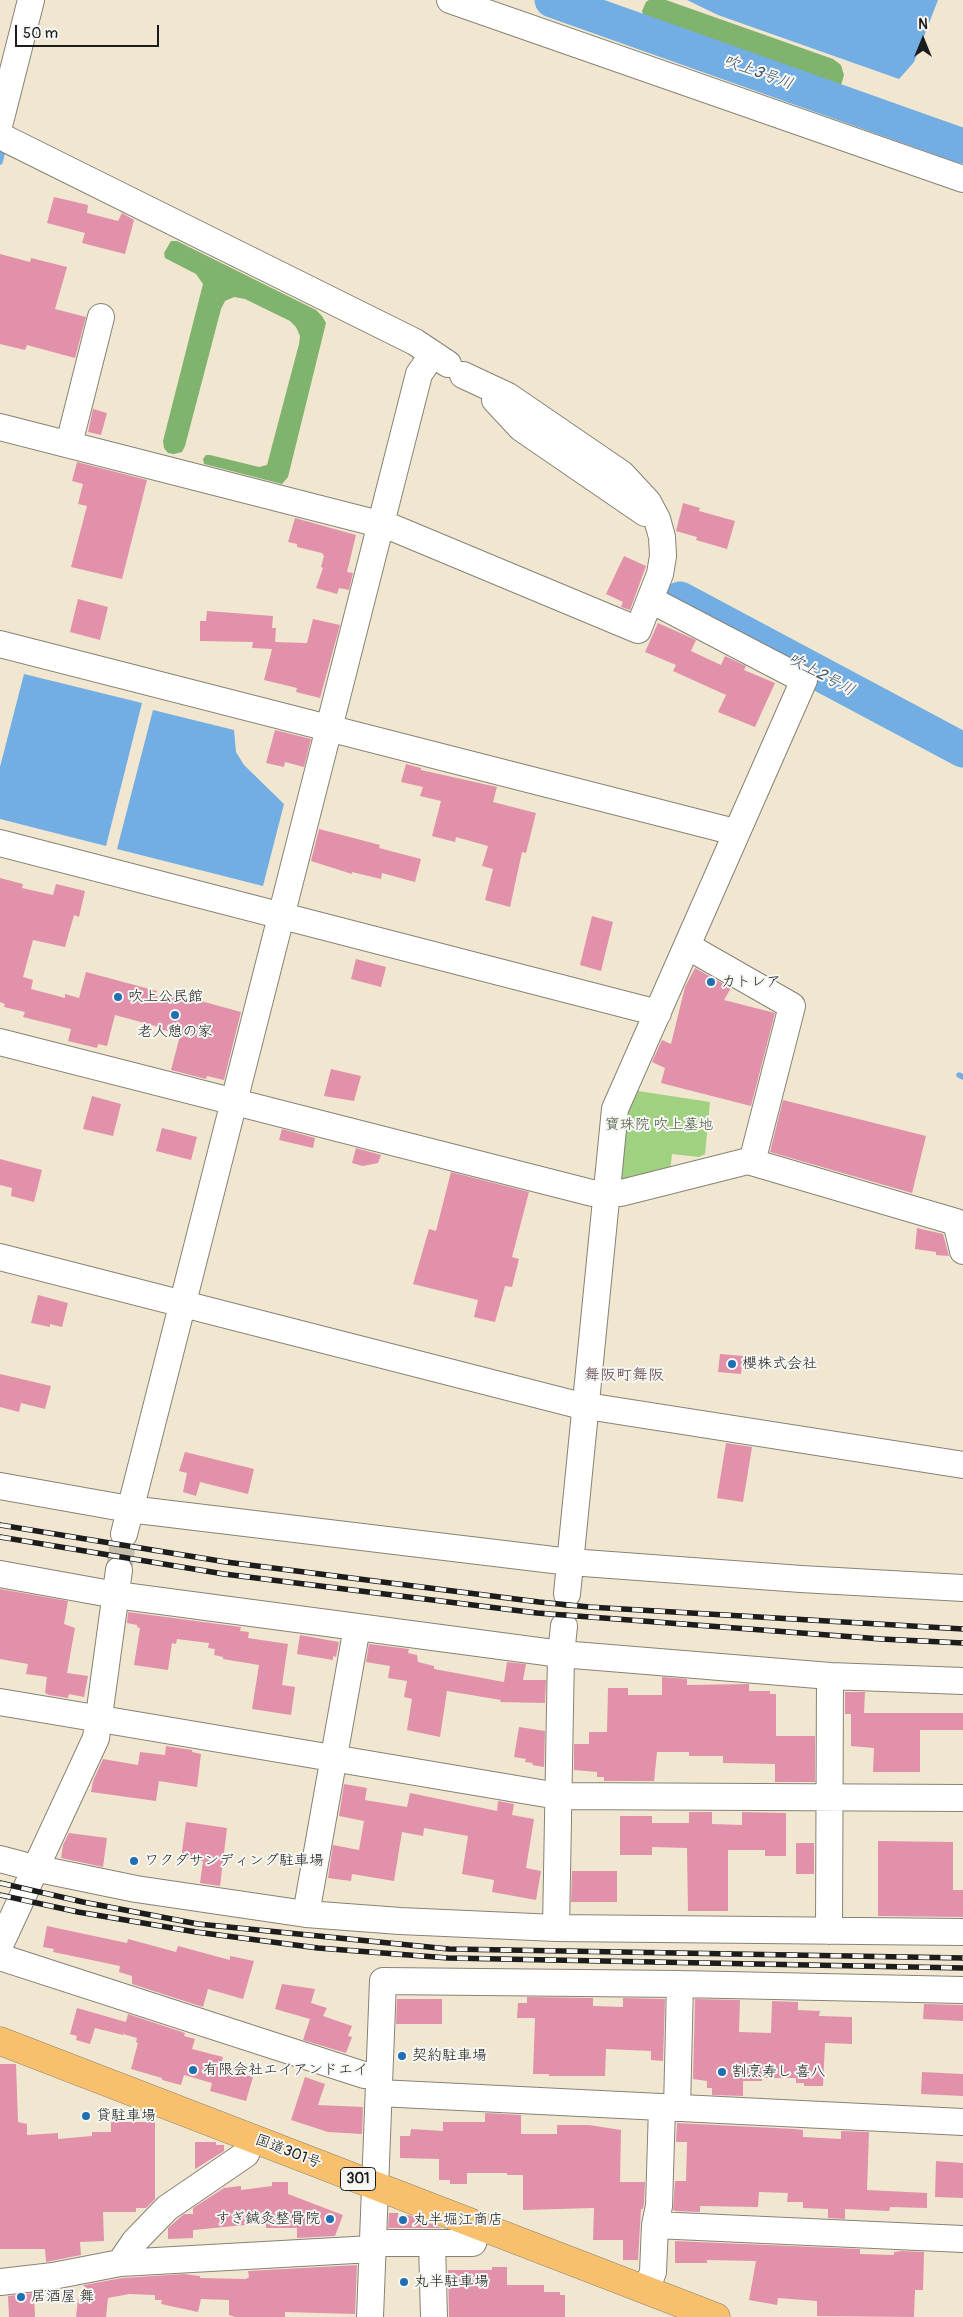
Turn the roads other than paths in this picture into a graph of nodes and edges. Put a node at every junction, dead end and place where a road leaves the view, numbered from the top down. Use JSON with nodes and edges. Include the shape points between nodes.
{"nodes":[{"id":1,"x":31,"y":0,"type":"edge"},
{"id":2,"x":450,"y":0,"type":"edge"},
{"id":3,"x":0,"y":122,"type":"edge"},
{"id":4,"x":0,"y":136,"type":"edge"},
{"id":5,"x":963,"y":180,"type":"edge"},
{"id":6,"x":101,"y":317,"type":"dead end"},
{"id":7,"x":433,"y":354,"type":"junction"},
{"id":8,"x":0,"y":427,"type":"edge"},
{"id":9,"x":69,"y":444,"type":"junction"},
{"id":10,"x":380,"y":524,"type":"junction"},
{"id":11,"x":651,"y":600,"type":"junction"},
{"id":12,"x":0,"y":644,"type":"edge"},
{"id":13,"x":328,"y":728,"type":"junction"},
{"id":14,"x":736,"y":834,"type":"junction"},
{"id":15,"x":0,"y":843,"type":"edge"},
{"id":16,"x":281,"y":915,"type":"junction"},
{"id":17,"x":687,"y":946,"type":"junction"},
{"id":18,"x":658,"y":1013,"type":"junction"},
{"id":19,"x":0,"y":1042,"type":"edge"},
{"id":20,"x":233,"y":1101,"type":"junction"},
{"id":21,"x":752,"y":1162,"type":"junction"},
{"id":22,"x":606,"y":1193,"type":"junction"},
{"id":23,"x":963,"y":1251,"type":"edge"},
{"id":24,"x":0,"y":1257,"type":"edge"},
{"id":25,"x":182,"y":1304,"type":"junction"},
{"id":26,"x":586,"y":1405,"type":"junction"},
{"id":27,"x":963,"y":1465,"type":"edge"},
{"id":28,"x":0,"y":1486,"type":"edge"},
{"id":29,"x":127,"y":1521,"type":"junction"},
{"id":30,"x":570,"y":1562,"type":"junction"},
{"id":31,"x":0,"y":1574,"type":"edge"},
{"id":32,"x":118,"y":1582,"type":"junction"},
{"id":33,"x":963,"y":1588,"type":"edge"},
{"id":34,"x":567,"y":1594,"type":"dead end"},
{"id":35,"x":564,"y":1626,"type":"dead end"},
{"id":36,"x":357,"y":1627,"type":"junction"},
{"id":37,"x":561,"y":1654,"type":"junction"},
{"id":38,"x":830,"y":1676,"type":"junction"},
{"id":39,"x":963,"y":1681,"type":"edge"},
{"id":40,"x":0,"y":1702,"type":"edge"},
{"id":41,"x":98,"y":1720,"type":"junction"},
{"id":42,"x":334,"y":1758,"type":"junction"},
{"id":43,"x":558,"y":1796,"type":"junction"},
{"id":44,"x":830,"y":1798,"type":"junction"},
{"id":45,"x":963,"y":1798,"type":"edge"},
{"id":46,"x":0,"y":1859,"type":"edge"},
{"id":47,"x":34,"y":1868,"type":"junction"},
{"id":48,"x":306,"y":1914,"type":"junction"},
{"id":49,"x":556,"y":1928,"type":"junction"},
{"id":50,"x":829,"y":1931,"type":"junction"},
{"id":51,"x":963,"y":1932,"type":"edge"},
{"id":52,"x":0,"y":1944,"type":"edge"},
{"id":53,"x":0,"y":1957,"type":"edge"},
{"id":54,"x":680,"y":1984,"type":"junction"},
{"id":55,"x":963,"y":1990,"type":"edge"},
{"id":56,"x":0,"y":2041,"type":"edge"},
{"id":57,"x":379,"y":2084,"type":"junction"},
{"id":58,"x":669,"y":2107,"type":"junction"},
{"id":59,"x":963,"y":2122,"type":"edge"},
{"id":60,"x":252,"y":2138,"type":"junction"},
{"id":61,"x":375,"y":2185,"type":"junction"},
{"id":62,"x":479,"y":2225,"type":"junction"},
{"id":63,"x":656,"y":2225,"type":"junction"},
{"id":64,"x":963,"y":2239,"type":"edge"},
{"id":65,"x":432,"y":2243,"type":"junction"},
{"id":66,"x":372,"y":2246,"type":"junction"},
{"id":67,"x":120,"y":2263,"type":"junction"},
{"id":68,"x":0,"y":2282,"type":"edge"},
{"id":69,"x":646,"y":2290,"type":"junction"},
{"id":70,"x":370,"y":2317,"type":"edge"},
{"id":71,"x":434,"y":2317,"type":"edge"},
{"id":72,"x":716,"y":2317,"type":"edge"}],
"edges":[{"from":1,"to":3,"type":"street"},
{"from":2,"to":5,"type":"street"},
{"from":4,"to":7,"type":"street","via":[[416,342]]},
{"from":6,"to":9,"type":"street"},
{"from":7,"to":10,"type":"street","via":[[419,374]]},
{"from":7,"to":11,"type":"street","via":[[501,406],[521,428],[658,522],[663,556]]},
{"from":8,"to":9,"type":"street"},
{"from":9,"to":10,"type":"street"},
{"from":10,"to":11,"type":"street","via":[[638,630]]},
{"from":10,"to":13,"type":"street"},
{"from":11,"to":14,"type":"street","via":[[804,680]]},
{"from":12,"to":13,"type":"street"},
{"from":13,"to":14,"type":"street"},
{"from":13,"to":16,"type":"street"},
{"from":14,"to":17,"type":"street"},
{"from":15,"to":16,"type":"street"},
{"from":16,"to":18,"type":"street"},
{"from":16,"to":20,"type":"street"},
{"from":17,"to":18,"type":"street"},
{"from":17,"to":21,"type":"street","via":[[792,1006]]},
{"from":18,"to":22,"type":"street","via":[[615,1109]]},
{"from":19,"to":20,"type":"street"},
{"from":20,"to":22,"type":"street","via":[[592,1193]]},
{"from":20,"to":25,"type":"street"},
{"from":21,"to":22,"type":"street","via":[[621,1193]]},
{"from":21,"to":23,"type":"street","via":[[956,1222]]},
{"from":22,"to":26,"type":"street"},
{"from":24,"to":25,"type":"street"},
{"from":25,"to":26,"type":"street"},
{"from":25,"to":29,"type":"street"},
{"from":26,"to":27,"type":"street"},
{"from":26,"to":30,"type":"street"},
{"from":28,"to":29,"type":"street"},
{"from":29,"to":30,"type":"street"},
{"from":30,"to":33,"type":"street"},
{"from":30,"to":34,"type":"street"},
{"from":31,"to":32,"type":"street"},
{"from":32,"to":36,"type":"street"},
{"from":32,"to":41,"type":"street"},
{"from":35,"to":37,"type":"street"},
{"from":36,"to":37,"type":"street"},
{"from":36,"to":42,"type":"street"},
{"from":37,"to":38,"type":"street"},
{"from":37,"to":43,"type":"street"},
{"from":38,"to":39,"type":"street"},
{"from":38,"to":44,"type":"street"},
{"from":40,"to":41,"type":"street"},
{"from":41,"to":42,"type":"street"},
{"from":41,"to":47,"type":"street","via":[[96,1738]]},
{"from":42,"to":43,"type":"street"},
{"from":42,"to":48,"type":"street"},
{"from":43,"to":44,"type":"street"},
{"from":43,"to":49,"type":"street"},
{"from":44,"to":45,"type":"street"},
{"from":44,"to":50,"type":"street"},
{"from":46,"to":47,"type":"street"},
{"from":47,"to":48,"type":"street","via":[[136,1889]]},
{"from":47,"to":52,"type":"street"},
{"from":48,"to":49,"type":"street"},
{"from":49,"to":50,"type":"street"},
{"from":50,"to":51,"type":"street"},
{"from":53,"to":57,"type":"street","via":[[364,2075]]},
{"from":54,"to":55,"type":"street"},
{"from":54,"to":57,"type":"street","via":[[383,1981]]},
{"from":54,"to":58,"type":"street"},
{"from":56,"to":60,"type":"highway","name":"国道301号","number":"301"},
{"from":57,"to":58,"type":"street"},
{"from":57,"to":61,"type":"street"},
{"from":58,"to":59,"type":"street"},
{"from":58,"to":63,"type":"street"},
{"from":60,"to":61,"type":"highway","name":"国道301号","number":"301"},
{"from":60,"to":67,"type":"street","via":[[246,2154],[167,2208],[135,2241]]},
{"from":61,"to":62,"type":"highway","name":"国道301号","number":"301"},
{"from":61,"to":66,"type":"street"},
{"from":62,"to":65,"type":"street","via":[[472,2243]]},
{"from":62,"to":69,"type":"highway","name":"国道301号","number":"301"},
{"from":63,"to":64,"type":"street"},
{"from":63,"to":69,"type":"street","via":[[653,2272]]},
{"from":65,"to":66,"type":"street"},
{"from":65,"to":71,"type":"street"},
{"from":66,"to":67,"type":"street"},
{"from":66,"to":70,"type":"street"},
{"from":67,"to":68,"type":"street"},
{"from":69,"to":72,"type":"highway","name":"国道301号","number":"301"}]}
